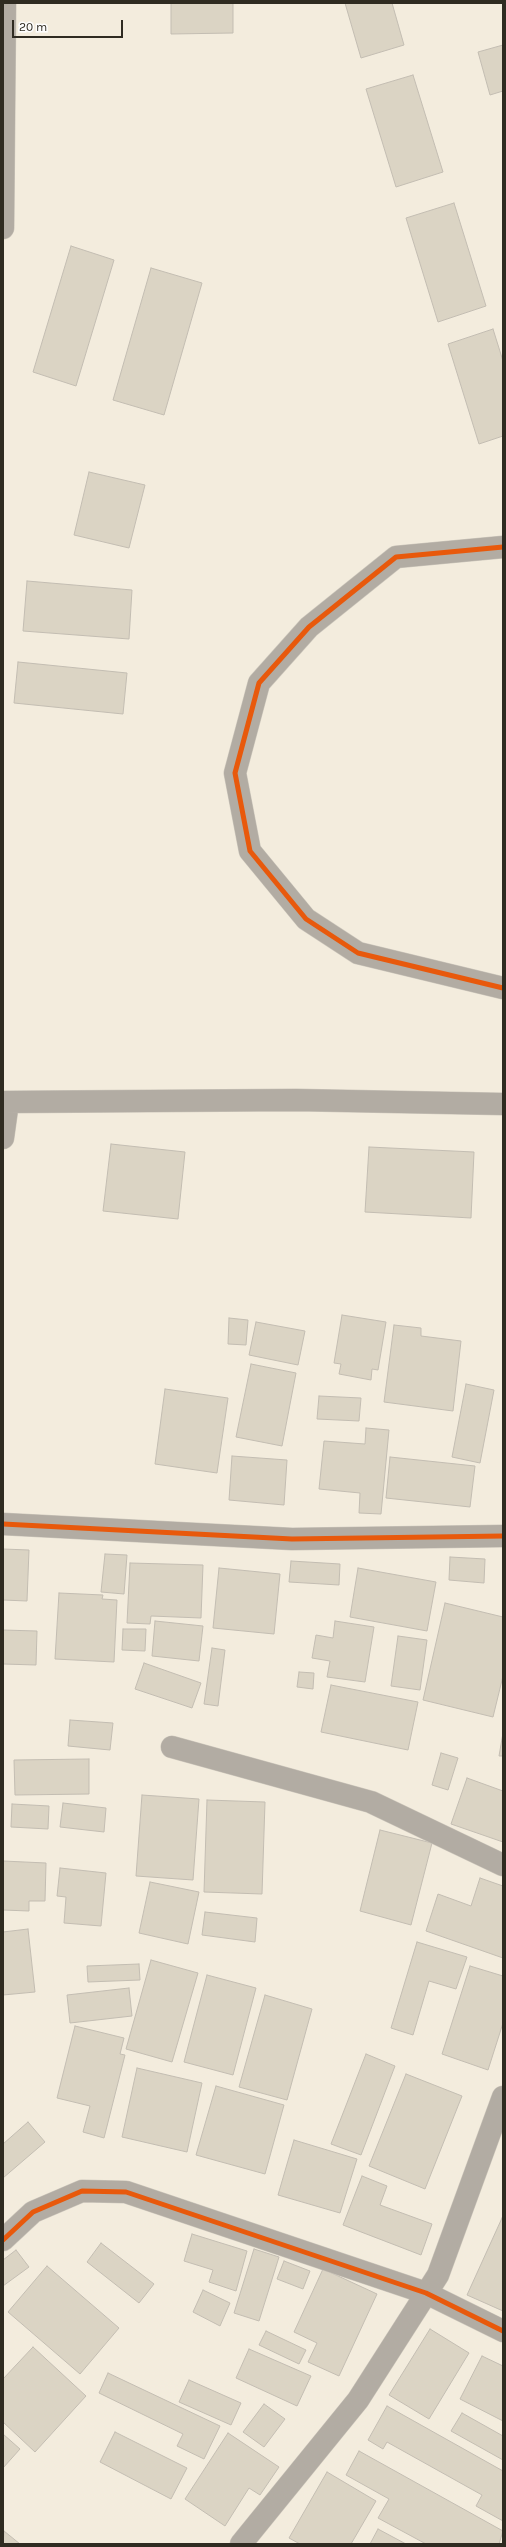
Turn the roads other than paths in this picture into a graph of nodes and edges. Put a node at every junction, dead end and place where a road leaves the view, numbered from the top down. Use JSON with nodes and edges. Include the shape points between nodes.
{"nodes":[{"id":1,"x":5,"y":3,"type":"edge"},
{"id":2,"x":3,"y":206,"type":"edge"},
{"id":3,"x":3,"y":228,"type":"edge"},
{"id":4,"x":503,"y":547,"type":"edge"},
{"id":5,"x":503,"y":988,"type":"edge"},
{"id":6,"x":6,"y":1102,"type":"edge"},
{"id":7,"x":503,"y":1104,"type":"edge"},
{"id":8,"x":3,"y":1138,"type":"edge"},
{"id":9,"x":3,"y":1524,"type":"edge"},
{"id":10,"x":503,"y":1536,"type":"edge"},
{"id":11,"x":172,"y":1747,"type":"dead end"},
{"id":12,"x":503,"y":1865,"type":"edge"},
{"id":13,"x":503,"y":2097,"type":"edge"},
{"id":14,"x":3,"y":2240,"type":"edge"},
{"id":15,"x":426,"y":2293,"type":"junction"},
{"id":16,"x":503,"y":2331,"type":"edge"},
{"id":17,"x":241,"y":2544,"type":"edge"}],
"edges":[{"from":1,"to":2,"type":"street"},
{"from":2,"to":3,"type":"street"},
{"from":4,"to":5,"type":"street","via":[[396,557],[309,627],[259,683],[235,773],[250,851],[306,919],[358,954]]},
{"from":6,"to":7,"type":"street","via":[[296,1100]]},
{"from":6,"to":8,"type":"street"},
{"from":9,"to":10,"type":"street","via":[[292,1539]]},
{"from":11,"to":12,"type":"street","via":[[371,1802]]},
{"from":13,"to":15,"type":"street","via":[[438,2275]]},
{"from":14,"to":15,"type":"street","via":[[32,2212],[82,2190],[126,2192]]},
{"from":15,"to":16,"type":"street"},
{"from":15,"to":17,"type":"street","via":[[358,2400]]}]}
